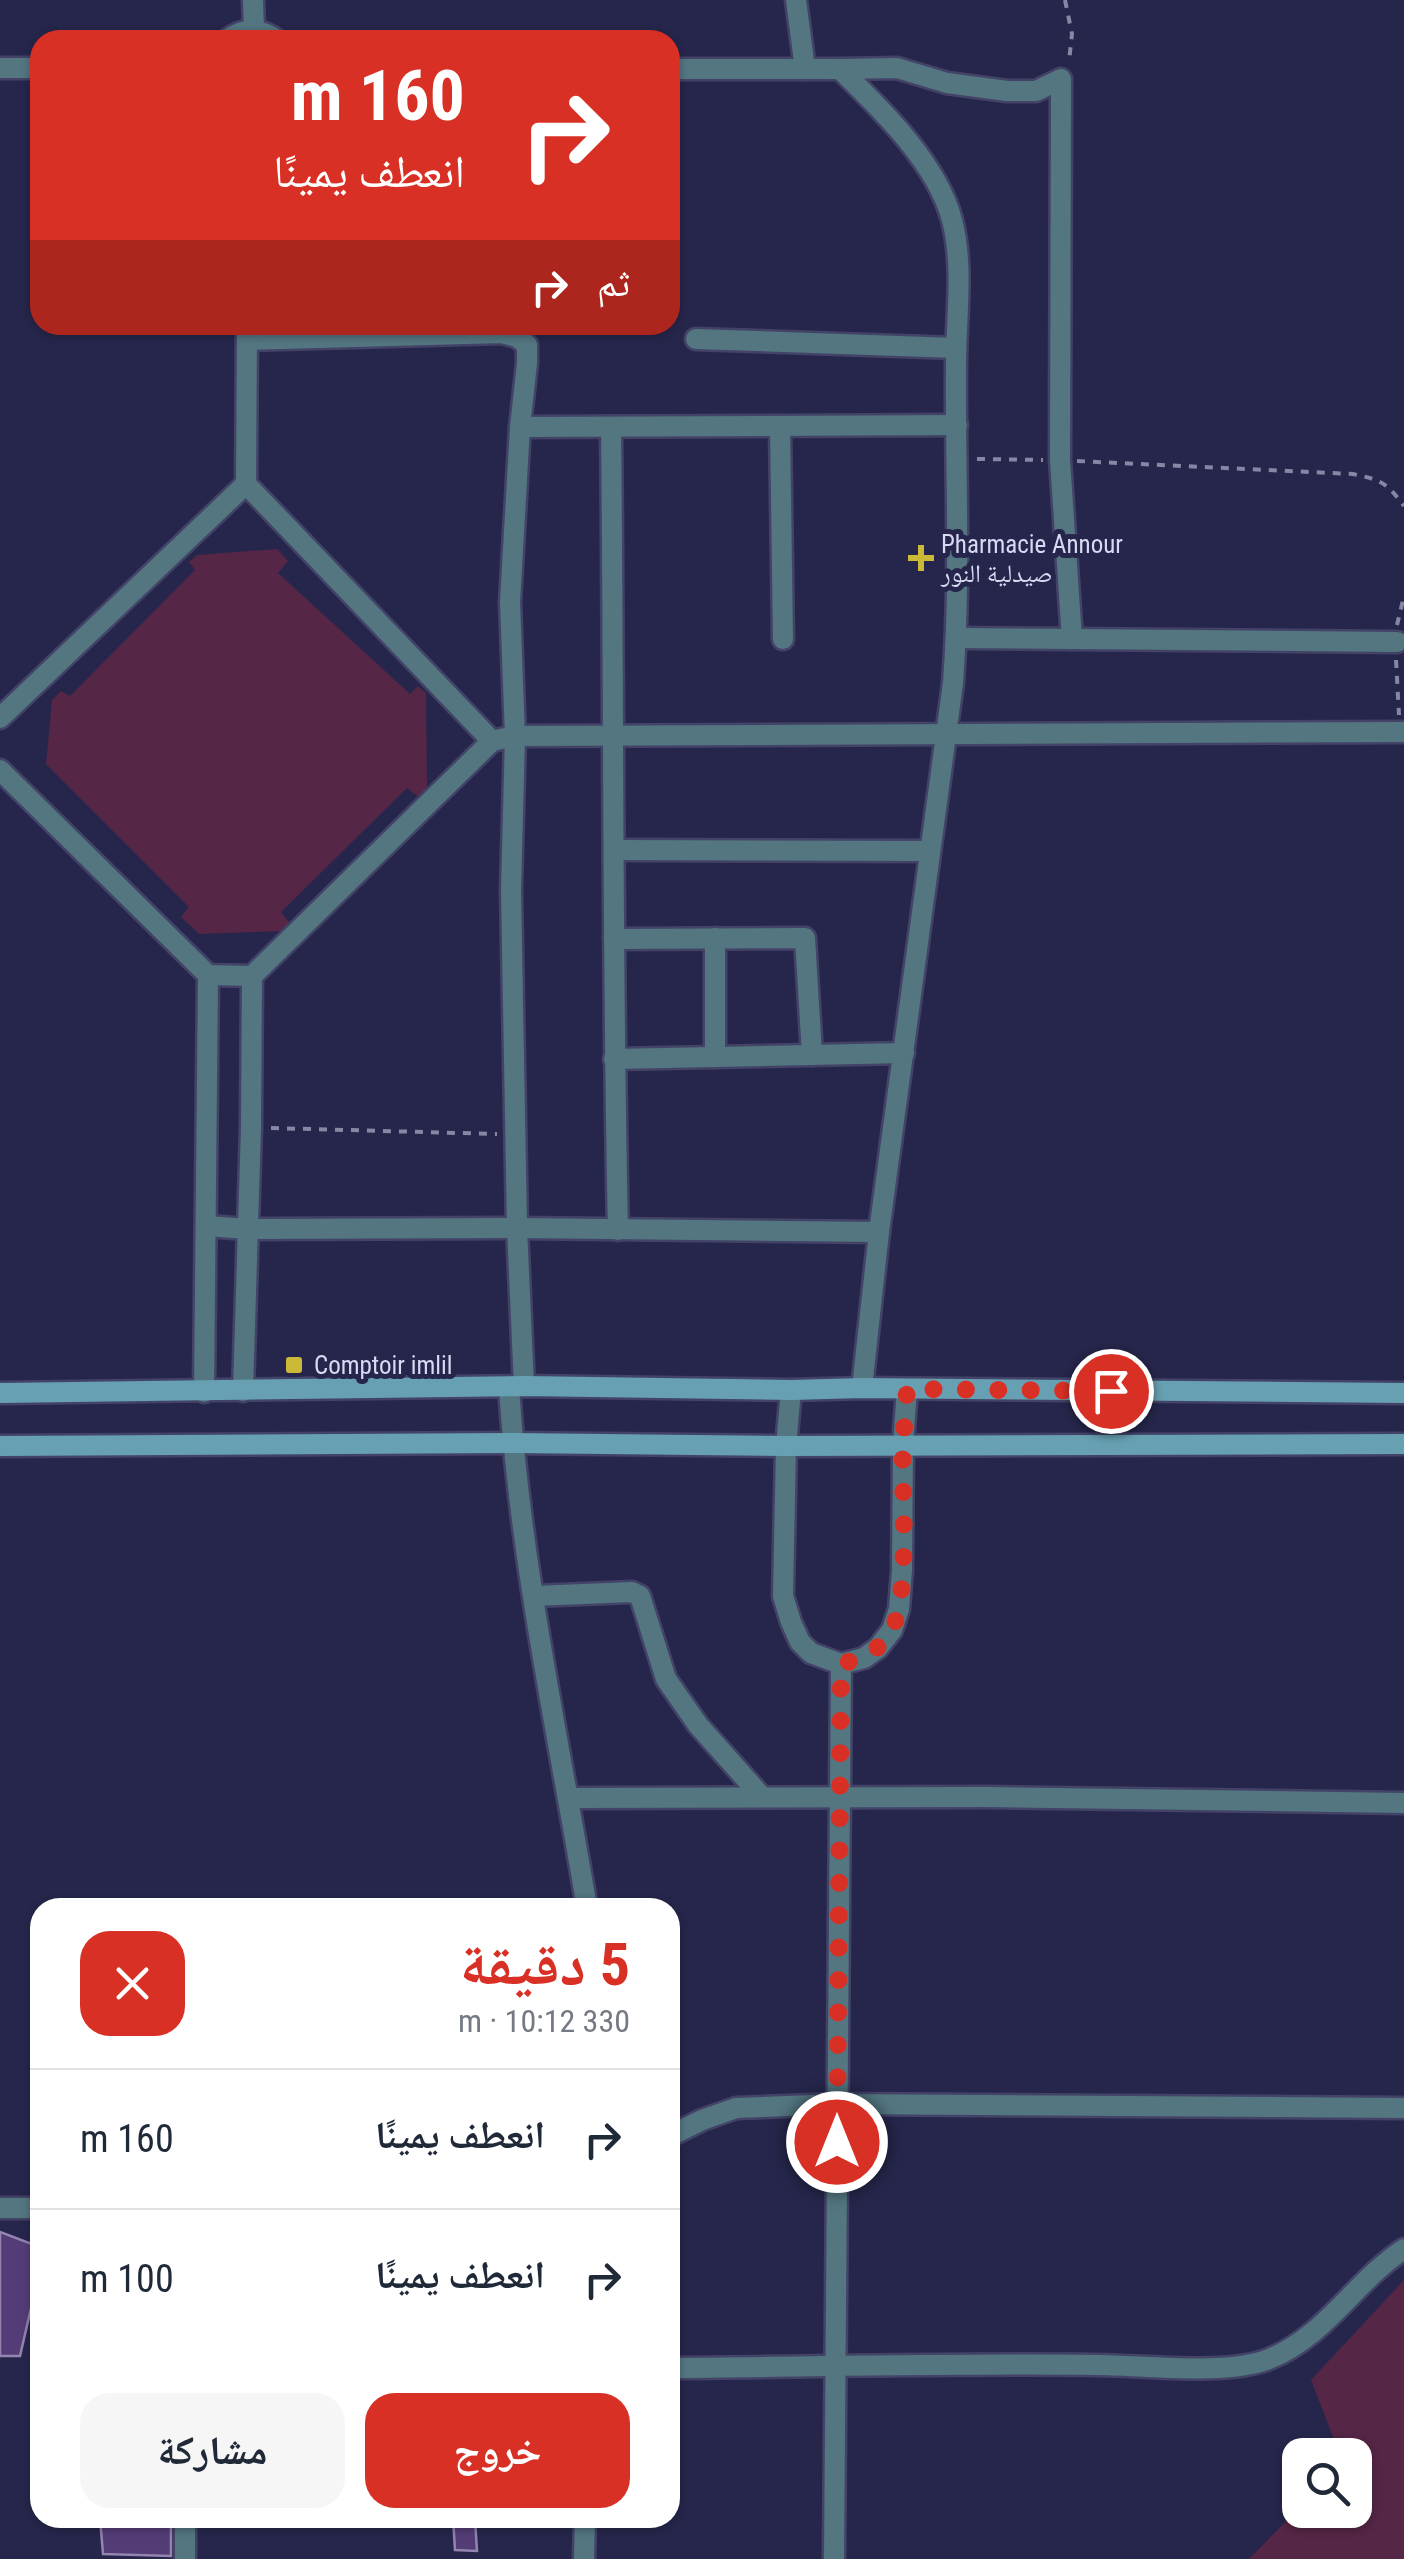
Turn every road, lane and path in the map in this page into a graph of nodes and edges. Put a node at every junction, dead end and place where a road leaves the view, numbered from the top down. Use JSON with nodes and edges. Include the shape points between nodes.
{"nodes":[{"id":1,"x":253,"y":0,"type":"edge"},
{"id":2,"x":796,"y":0,"type":"edge"},
{"id":3,"x":1065,"y":0,"type":"edge"},
{"id":4,"x":254,"y":30,"type":"edge"},
{"id":5,"x":0,"y":68,"type":"edge"},
{"id":6,"x":30,"y":68,"type":"edge"},
{"id":7,"x":680,"y":69,"type":"edge"},
{"id":8,"x":806,"y":69,"type":"junction"},
{"id":9,"x":840,"y":69,"type":"junction"},
{"id":10,"x":1061,"y":79,"type":"junction"},
{"id":11,"x":247,"y":335,"type":"edge"},
{"id":12,"x":510,"y":335,"type":"edge"},
{"id":13,"x":696,"y":340,"type":"dead end"},
{"id":14,"x":956,"y":348,"type":"junction"},
{"id":15,"x":958,"y":426,"type":"junction"},
{"id":16,"x":520,"y":427,"type":"junction"},
{"id":17,"x":611,"y":427,"type":"junction"},
{"id":18,"x":780,"y":427,"type":"junction"},
{"id":19,"x":958,"y":459,"type":"junction"},
{"id":20,"x":1060,"y":460,"type":"junction"},
{"id":21,"x":246,"y":484,"type":"junction"},
{"id":22,"x":1404,"y":506,"type":"edge"},
{"id":23,"x":1404,"y":596,"type":"edge"},
{"id":24,"x":956,"y":638,"type":"junction"},
{"id":25,"x":784,"y":639,"type":"dead end"},
{"id":26,"x":1072,"y":639,"type":"junction"},
{"id":27,"x":1396,"y":642,"type":"junction"},
{"id":28,"x":0,"y":718,"type":"edge"},
{"id":29,"x":1402,"y":732,"type":"edge"},
{"id":30,"x":947,"y":734,"type":"junction"},
{"id":31,"x":515,"y":736,"type":"junction"},
{"id":32,"x":615,"y":736,"type":"junction"},
{"id":33,"x":492,"y":740,"type":"junction"},
{"id":34,"x":0,"y":770,"type":"edge"},
{"id":35,"x":614,"y":850,"type":"junction"},
{"id":36,"x":930,"y":850,"type":"junction"},
{"id":37,"x":715,"y":938,"type":"junction"},
{"id":38,"x":614,"y":939,"type":"junction"},
{"id":39,"x":208,"y":975,"type":"junction"},
{"id":40,"x":252,"y":976,"type":"junction"},
{"id":41,"x":904,"y":1053,"type":"junction"},
{"id":42,"x":812,"y":1055,"type":"junction"},
{"id":43,"x":715,"y":1057,"type":"junction"},
{"id":44,"x":614,"y":1059,"type":"junction"},
{"id":45,"x":251,"y":1127,"type":"junction"},
{"id":46,"x":515,"y":1134,"type":"junction"},
{"id":47,"x":208,"y":1226,"type":"junction"},
{"id":48,"x":517,"y":1228,"type":"junction"},
{"id":49,"x":247,"y":1229,"type":"junction"},
{"id":50,"x":618,"y":1230,"type":"junction"},
{"id":51,"x":879,"y":1232,"type":"junction"},
{"id":52,"x":516,"y":1386,"type":"junction"},
{"id":53,"x":862,"y":1388,"type":"junction"},
{"id":54,"x":907,"y":1389,"type":"junction"},
{"id":55,"x":790,"y":1390,"type":"junction"},
{"id":56,"x":243,"y":1391,"type":"junction"},
{"id":57,"x":204,"y":1392,"type":"junction"},
{"id":58,"x":0,"y":1393,"type":"edge"},
{"id":59,"x":1404,"y":1393,"type":"edge"},
{"id":60,"x":512,"y":1443,"type":"junction"},
{"id":61,"x":903,"y":1444,"type":"junction"},
{"id":62,"x":1404,"y":1444,"type":"edge"},
{"id":63,"x":0,"y":1446,"type":"edge"},
{"id":64,"x":786,"y":1446,"type":"junction"},
{"id":65,"x":534,"y":1596,"type":"junction"},
{"id":66,"x":841,"y":1664,"type":"junction"},
{"id":67,"x":762,"y":1796,"type":"junction"},
{"id":68,"x":840,"y":1796,"type":"junction"},
{"id":69,"x":569,"y":1798,"type":"junction"},
{"id":70,"x":1404,"y":1803,"type":"edge"},
{"id":71,"x":586,"y":1898,"type":"edge"},
{"id":72,"x":837,"y":2104,"type":"junction"},
{"id":73,"x":1404,"y":2108,"type":"edge"},
{"id":74,"x":680,"y":2131,"type":"edge"},
{"id":75,"x":0,"y":2208,"type":"edge"},
{"id":76,"x":30,"y":2208,"type":"edge"},
{"id":77,"x":1404,"y":2250,"type":"edge"},
{"id":78,"x":835,"y":2367,"type":"junction"},
{"id":79,"x":680,"y":2368,"type":"edge"},
{"id":80,"x":185,"y":2528,"type":"edge"},
{"id":81,"x":585,"y":2528,"type":"edge"},
{"id":82,"x":185,"y":2559,"type":"edge"},
{"id":83,"x":584,"y":2559,"type":"edge"},
{"id":84,"x":834,"y":2559,"type":"edge"}],
"edges":[{"from":1,"to":4,"type":"street"},
{"from":2,"to":8,"type":"street"},
{"from":3,"to":10,"type":"path","via":[[1072,34]]},
{"from":5,"to":6,"type":"street"},
{"from":7,"to":8,"type":"street"},
{"from":8,"to":9,"type":"street"},
{"from":9,"to":10,"type":"street","via":[[897,68],[1007,92]]},
{"from":9,"to":14,"type":"street","via":[[915,151],[943,198],[956,248]]},
{"from":10,"to":20,"type":"street"},
{"from":11,"to":21,"type":"street"},
{"from":12,"to":16,"type":"street","via":[[526,345],[528,362]]},
{"from":13,"to":14,"type":"street"},
{"from":14,"to":15,"type":"street"},
{"from":15,"to":18,"type":"street"},
{"from":15,"to":19,"type":"street"},
{"from":16,"to":17,"type":"street"},
{"from":16,"to":31,"type":"street","via":[[510,602]]},
{"from":17,"to":18,"type":"street"},
{"from":17,"to":32,"type":"street"},
{"from":18,"to":25,"type":"street"},
{"from":19,"to":20,"type":"path"},
{"from":19,"to":24,"type":"street"},
{"from":20,"to":22,"type":"path","via":[[1353,474],[1380,480]]},
{"from":20,"to":26,"type":"street"},
{"from":21,"to":28,"type":"street"},
{"from":21,"to":33,"type":"street"},
{"from":23,"to":27,"type":"path"},
{"from":24,"to":26,"type":"street"},
{"from":24,"to":30,"type":"street"},
{"from":26,"to":27,"type":"street"},
{"from":27,"to":29,"type":"path"},
{"from":29,"to":30,"type":"street"},
{"from":30,"to":32,"type":"street"},
{"from":30,"to":36,"type":"street"},
{"from":31,"to":32,"type":"street"},
{"from":31,"to":33,"type":"street"},
{"from":31,"to":46,"type":"street"},
{"from":32,"to":35,"type":"street"},
{"from":33,"to":40,"type":"street"},
{"from":34,"to":39,"type":"street"},
{"from":35,"to":36,"type":"street"},
{"from":35,"to":38,"type":"street"},
{"from":36,"to":41,"type":"street"},
{"from":37,"to":38,"type":"street"},
{"from":37,"to":42,"type":"street","via":[[804,938]]},
{"from":37,"to":43,"type":"street"},
{"from":38,"to":44,"type":"street"},
{"from":39,"to":40,"type":"street"},
{"from":39,"to":47,"type":"street"},
{"from":40,"to":45,"type":"street"},
{"from":41,"to":42,"type":"street"},
{"from":41,"to":51,"type":"street"},
{"from":42,"to":43,"type":"street"},
{"from":43,"to":44,"type":"street"},
{"from":44,"to":50,"type":"street"},
{"from":45,"to":46,"type":"path"},
{"from":45,"to":49,"type":"street"},
{"from":46,"to":48,"type":"street"},
{"from":47,"to":49,"type":"street"},
{"from":47,"to":57,"type":"street"},
{"from":48,"to":49,"type":"street"},
{"from":48,"to":50,"type":"street"},
{"from":48,"to":52,"type":"street"},
{"from":49,"to":56,"type":"street"},
{"from":50,"to":51,"type":"street"},
{"from":51,"to":53,"type":"street"},
{"from":52,"to":55,"type":"main road"},
{"from":52,"to":56,"type":"main road"},
{"from":52,"to":60,"type":"street"},
{"from":53,"to":54,"type":"main road"},
{"from":53,"to":55,"type":"main road"},
{"from":54,"to":59,"type":"main road"},
{"from":54,"to":61,"type":"street"},
{"from":55,"to":64,"type":"street"},
{"from":56,"to":57,"type":"main road"},
{"from":57,"to":58,"type":"main road"},
{"from":60,"to":63,"type":"main road"},
{"from":60,"to":64,"type":"main road"},
{"from":60,"to":65,"type":"street"},
{"from":61,"to":62,"type":"main road"},
{"from":61,"to":64,"type":"main road"},
{"from":61,"to":66,"type":"street","via":[[899,1609],[878,1648]]},
{"from":64,"to":66,"type":"street","via":[[783,1596],[800,1642]]},
{"from":65,"to":67,"type":"street","via":[[640,1596],[666,1679]]},
{"from":65,"to":69,"type":"street"},
{"from":66,"to":68,"type":"street"},
{"from":67,"to":68,"type":"street"},
{"from":67,"to":69,"type":"street"},
{"from":68,"to":70,"type":"street"},
{"from":68,"to":72,"type":"street"},
{"from":69,"to":71,"type":"street"},
{"from":72,"to":73,"type":"street"},
{"from":72,"to":74,"type":"street","via":[[736,2108]]},
{"from":72,"to":78,"type":"street"},
{"from":75,"to":76,"type":"street"},
{"from":77,"to":78,"type":"street","via":[[1310,2335],[1249,2366]]},
{"from":78,"to":79,"type":"street"},
{"from":78,"to":84,"type":"street"},
{"from":80,"to":82,"type":"street"},
{"from":81,"to":83,"type":"street"}]}
